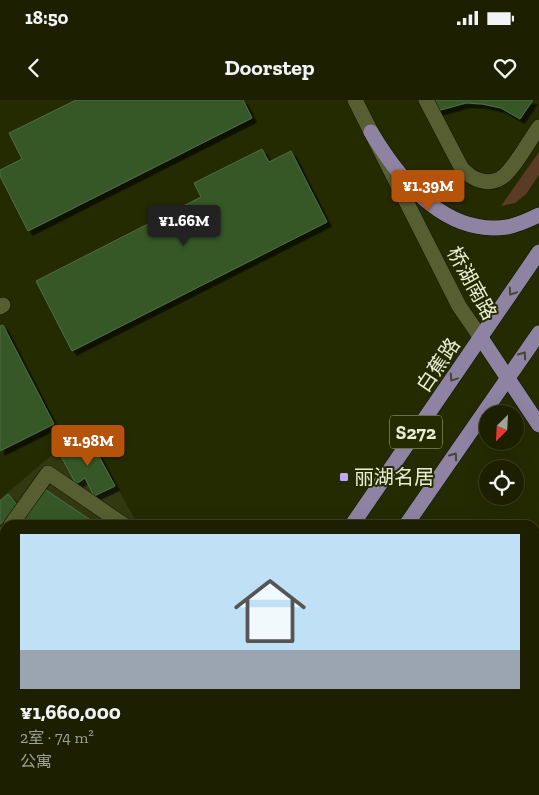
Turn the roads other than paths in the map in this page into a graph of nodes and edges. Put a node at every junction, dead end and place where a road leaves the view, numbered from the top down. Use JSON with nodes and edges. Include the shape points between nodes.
{"nodes":[{"id":1,"x":355,"y":100,"type":"edge"},
{"id":2,"x":426,"y":100,"type":"edge"},
{"id":3,"x":539,"y":127,"type":"edge"},
{"id":4,"x":371,"y":132,"type":"junction"},
{"id":5,"x":539,"y":215,"type":"edge"},
{"id":6,"x":539,"y":252,"type":"edge"},
{"id":7,"x":539,"y":333,"type":"edge"},
{"id":8,"x":480,"y":338,"type":"junction"},
{"id":9,"x":507,"y":378,"type":"junction"},
{"id":10,"x":539,"y":425,"type":"edge"},
{"id":11,"x":16,"y":520,"type":"edge"},
{"id":12,"x":117,"y":520,"type":"edge"},
{"id":13,"x":355,"y":520,"type":"edge"},
{"id":14,"x":409,"y":520,"type":"edge"}],
"edges":[{"from":1,"to":4,"type":"street","name":"桥湖南路"},
{"from":2,"to":3,"type":"street","via":[[461,167],[469,176],[482,181],[495,181],[506,174]]},
{"from":4,"to":5,"type":"main road","via":[[401,176],[419,196],[441,212],[466,223],[489,228],[507,227]]},
{"from":4,"to":8,"type":"street","name":"桥湖南路","via":[[459,306]]},
{"from":6,"to":8,"type":"main road","name":"白蕉路","number":"S272","one_way":true},
{"from":9,"to":7,"type":"main road","number":"S272","one_way":true},
{"from":8,"to":9,"type":"main road","name":"桥湖南路"},
{"from":8,"to":13,"type":"main road","name":"白蕉路","number":"S272","one_way":true},
{"from":9,"to":10,"type":"main road","name":"桥湖南路"},
{"from":14,"to":9,"type":"main road","number":"S272","one_way":true},
{"from":11,"to":12,"type":"street","via":[[48,473]]}]}
